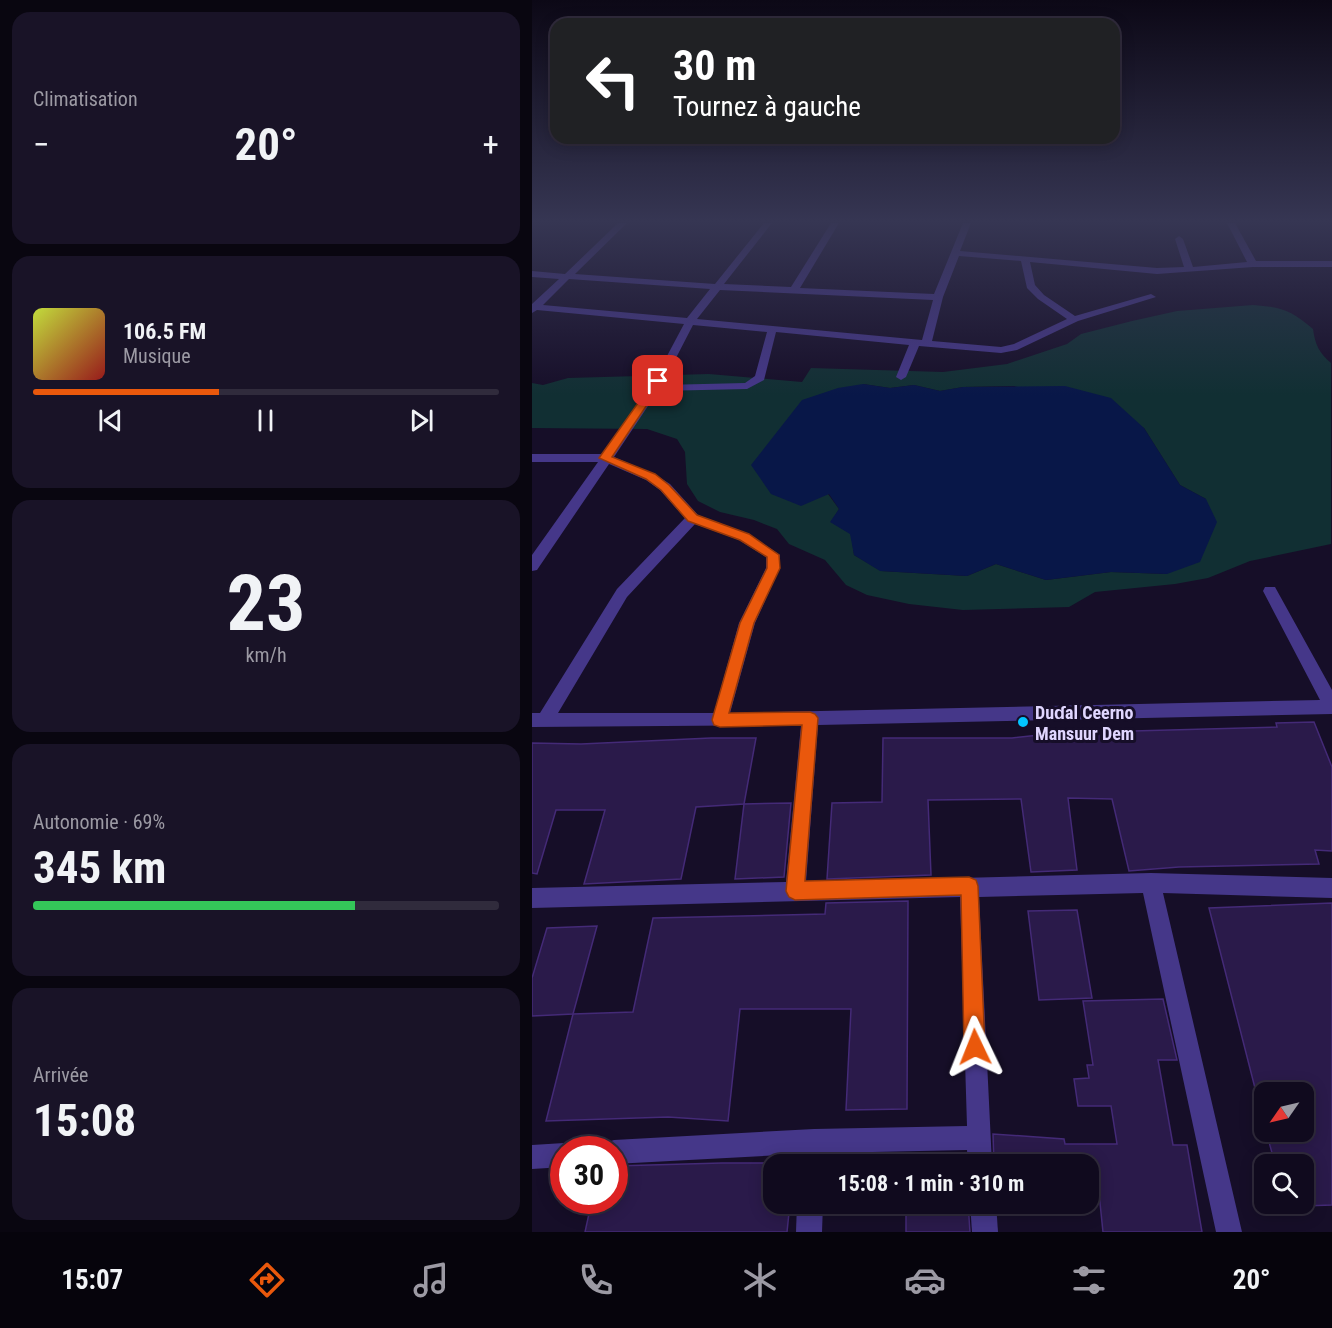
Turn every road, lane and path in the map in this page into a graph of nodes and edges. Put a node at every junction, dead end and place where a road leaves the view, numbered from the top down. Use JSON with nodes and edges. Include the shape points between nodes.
{"nodes":[{"id":1,"x":561,"y":280,"type":"edge"},
{"id":2,"x":635,"y":280,"type":"edge"},
{"id":3,"x":723,"y":280,"type":"edge"},
{"id":4,"x":800,"y":280,"type":"edge"},
{"id":5,"x":945,"y":280,"type":"edge"},
{"id":6,"x":1029,"y":280,"type":"edge"},
{"id":7,"x":719,"y":286,"type":"junction"},
{"id":8,"x":794,"y":290,"type":"junction"},
{"id":9,"x":938,"y":297,"type":"junction"},
{"id":10,"x":1151,"y":297,"type":"dead end"},
{"id":11,"x":533,"y":308,"type":"edge"},
{"id":12,"x":1074,"y":319,"type":"junction"},
{"id":13,"x":690,"y":321,"type":"junction"},
{"id":14,"x":772,"y":330,"type":"junction"},
{"id":15,"x":920,"y":343,"type":"junction"},
{"id":16,"x":901,"y":377,"type":"dead end"},
{"id":17,"x":655,"y":388,"type":"junction"},
{"id":18,"x":532,"y":458,"type":"edge"},
{"id":19,"x":605,"y":458,"type":"junction"},
{"id":20,"x":693,"y":518,"type":"junction"},
{"id":21,"x":532,"y":566,"type":"edge"},
{"id":22,"x":1270,"y":591,"type":"dead end"},
{"id":23,"x":1332,"y":706,"type":"edge"},
{"id":24,"x":810,"y":718,"type":"junction"},
{"id":25,"x":539,"y":720,"type":"edge"},
{"id":26,"x":720,"y":720,"type":"junction"},
{"id":27,"x":1151,"y":883,"type":"junction"},
{"id":28,"x":969,"y":886,"type":"junction"},
{"id":29,"x":1332,"y":888,"type":"edge"},
{"id":30,"x":795,"y":891,"type":"junction"},
{"id":31,"x":532,"y":898,"type":"edge"},
{"id":32,"x":978,"y":1138,"type":"junction"},
{"id":33,"x":628,"y":1152,"type":"edge"},
{"id":34,"x":813,"y":1152,"type":"edge"},
{"id":35,"x":979,"y":1154,"type":"edge"},
{"id":36,"x":550,"y":1155,"type":"edge"},
{"id":37,"x":532,"y":1156,"type":"edge"},
{"id":38,"x":810,"y":1214,"type":"edge"},
{"id":39,"x":984,"y":1214,"type":"edge"},
{"id":40,"x":809,"y":1232,"type":"edge"},
{"id":41,"x":985,"y":1232,"type":"edge"},
{"id":42,"x":1229,"y":1232,"type":"edge"}],
"edges":[{"from":1,"to":11,"type":"street"},
{"from":2,"to":7,"type":"street"},
{"from":3,"to":7,"type":"street"},
{"from":4,"to":8,"type":"street"},
{"from":5,"to":9,"type":"street"},
{"from":6,"to":12,"type":"street","via":[[1041,297]]},
{"from":7,"to":8,"type":"street"},
{"from":7,"to":13,"type":"street"},
{"from":8,"to":9,"type":"street"},
{"from":9,"to":15,"type":"street"},
{"from":10,"to":12,"type":"street"},
{"from":11,"to":13,"type":"street"},
{"from":12,"to":15,"type":"street","via":[[1010,349]]},
{"from":13,"to":14,"type":"street"},
{"from":13,"to":17,"type":"street"},
{"from":14,"to":15,"type":"street"},
{"from":14,"to":17,"type":"street","via":[[760,378],[755,383]]},
{"from":15,"to":16,"type":"street"},
{"from":17,"to":19,"type":"street"},
{"from":18,"to":19,"type":"street"},
{"from":19,"to":20,"type":"street","via":[[665,487]]},
{"from":19,"to":21,"type":"street"},
{"from":20,"to":25,"type":"street","via":[[622,593]]},
{"from":20,"to":26,"type":"street","via":[[744,537],[773,555],[773,568],[747,623]]},
{"from":22,"to":23,"type":"street"},
{"from":23,"to":24,"type":"street"},
{"from":24,"to":26,"type":"street"},
{"from":24,"to":30,"type":"street"},
{"from":25,"to":26,"type":"street"},
{"from":27,"to":28,"type":"street"},
{"from":27,"to":29,"type":"street"},
{"from":27,"to":42,"type":"street"},
{"from":28,"to":30,"type":"street"},
{"from":28,"to":32,"type":"street"},
{"from":30,"to":31,"type":"street"},
{"from":32,"to":34,"type":"street"},
{"from":32,"to":35,"type":"street"},
{"from":33,"to":34,"type":"street"},
{"from":36,"to":37,"type":"street"},
{"from":38,"to":40,"type":"street"},
{"from":39,"to":41,"type":"street"}]}
